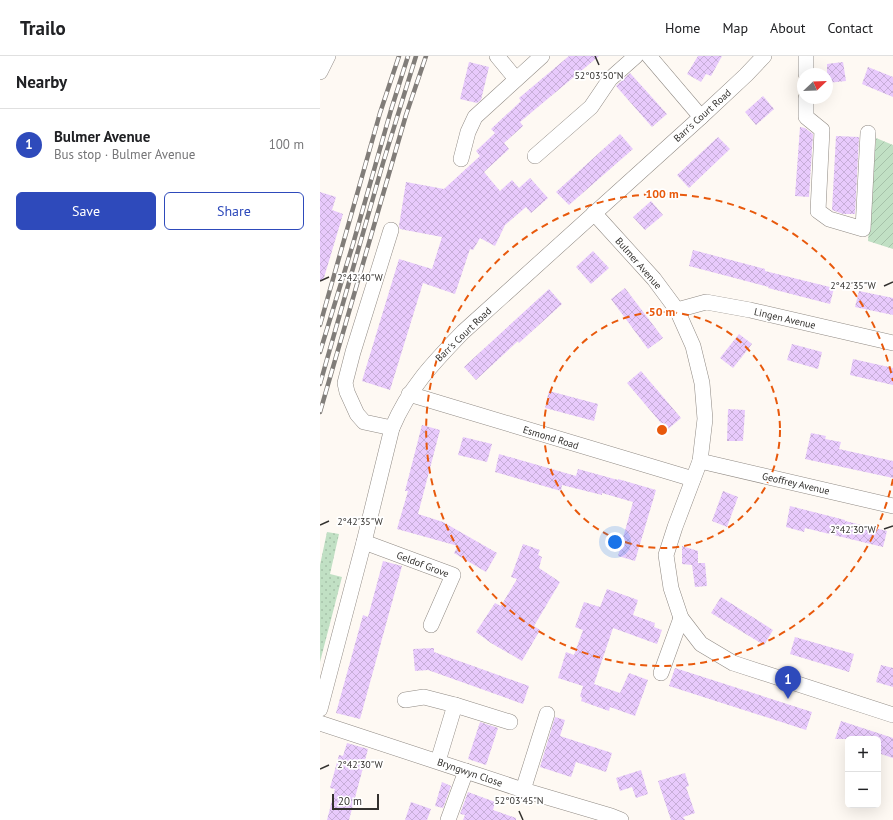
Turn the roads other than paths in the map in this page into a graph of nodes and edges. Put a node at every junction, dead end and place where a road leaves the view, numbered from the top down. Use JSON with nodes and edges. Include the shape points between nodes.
{"nodes":[{"id":1,"x":328,"y":56,"type":"edge"},
{"id":2,"x":497,"y":56,"type":"edge"},
{"id":3,"x":542,"y":56,"type":"edge"},
{"id":4,"x":636,"y":56,"type":"edge"},
{"id":5,"x":649,"y":56,"type":"edge"},
{"id":6,"x":764,"y":56,"type":"edge"},
{"id":7,"x":806,"y":56,"type":"edge"},
{"id":8,"x":806,"y":68,"type":"edge"},
{"id":9,"x":320,"y":72,"type":"edge"},
{"id":10,"x":516,"y":79,"type":"junction"},
{"id":11,"x":806,"y":104,"type":"edge"},
{"id":12,"x":701,"y":117,"type":"junction"},
{"id":13,"x":868,"y":133,"type":"dead end"},
{"id":14,"x":535,"y":156,"type":"dead end"},
{"id":15,"x":461,"y":159,"type":"dead end"},
{"id":16,"x":594,"y":213,"type":"junction"},
{"id":17,"x":391,"y":230,"type":"dead end"},
{"id":18,"x":677,"y":310,"type":"junction"},
{"id":19,"x":893,"y":343,"type":"edge"},
{"id":20,"x":409,"y":394,"type":"junction"},
{"id":21,"x":392,"y":428,"type":"junction"},
{"id":22,"x":700,"y":461,"type":"junction"},
{"id":23,"x":693,"y":479,"type":"junction"},
{"id":24,"x":893,"y":506,"type":"edge"},
{"id":25,"x":364,"y":542,"type":"junction"},
{"id":26,"x":681,"y":618,"type":"junction"},
{"id":27,"x":431,"y":626,"type":"dead end"},
{"id":28,"x":661,"y":673,"type":"dead end"},
{"id":29,"x":405,"y":700,"type":"dead end"},
{"id":30,"x":455,"y":705,"type":"junction"},
{"id":31,"x":320,"y":709,"type":"edge"},
{"id":32,"x":547,"y":714,"type":"dead end"},
{"id":33,"x":893,"y":715,"type":"edge"},
{"id":34,"x":510,"y":722,"type":"dead end"},
{"id":35,"x":320,"y":723,"type":"edge"},
{"id":36,"x":438,"y":761,"type":"junction"},
{"id":37,"x":466,"y":771,"type":"junction"},
{"id":38,"x":523,"y":790,"type":"junction"},
{"id":39,"x":448,"y":820,"type":"edge"},
{"id":40,"x":620,"y":820,"type":"edge"}],
"edges":[{"from":1,"to":9,"type":"street"},
{"from":2,"to":10,"type":"street"},
{"from":3,"to":10,"type":"street"},
{"from":4,"to":14,"type":"street","via":[[610,79],[591,107]]},
{"from":5,"to":12,"type":"street"},
{"from":6,"to":12,"type":"street","name":"Barr's Court Road"},
{"from":7,"to":8,"type":"street"},
{"from":10,"to":15,"type":"street","via":[[475,117]]},
{"from":11,"to":13,"type":"street","via":[[806,117],[822,130],[818,211],[829,219],[863,229]]},
{"from":12,"to":16,"type":"street","name":"Barr's Court Road"},
{"from":16,"to":18,"type":"street","name":"Bulmer Avenue","via":[[654,279]]},
{"from":16,"to":20,"type":"street","name":"Barr's Court Road","via":[[463,332],[432,364]]},
{"from":17,"to":21,"type":"street","via":[[345,383],[357,414],[364,422]]},
{"from":18,"to":19,"type":"street","name":"Lingen Avenue","via":[[706,302]]},
{"from":18,"to":22,"type":"street","name":"Bulmer Avenue","via":[[692,346],[702,383],[705,420]]},
{"from":20,"to":21,"type":"street","name":"Barr's Court Road"},
{"from":20,"to":23,"type":"street","name":"Esmond Road"},
{"from":21,"to":25,"type":"street","name":"Barr's Court Road"},
{"from":22,"to":23,"type":"street","name":"Bulmer Avenue"},
{"from":22,"to":24,"type":"street","name":"Geoffrey Avenue"},
{"from":23,"to":26,"type":"street","name":"Bulmer Avenue","via":[[666,555],[670,588]]},
{"from":25,"to":27,"type":"street","name":"Geldof Grove","via":[[453,575]]},
{"from":25,"to":31,"type":"street","name":"Barr's Court Road"},
{"from":26,"to":28,"type":"street"},
{"from":26,"to":33,"type":"street","name":"Bulmer Avenue","via":[[701,644],[734,664]]},
{"from":29,"to":30,"type":"street","via":[[424,698]]},
{"from":30,"to":34,"type":"street"},
{"from":30,"to":36,"type":"street"},
{"from":32,"to":38,"type":"street"},
{"from":35,"to":36,"type":"street","name":"Bryngwyn Close"},
{"from":36,"to":37,"type":"street","name":"Bryngwyn Close"},
{"from":37,"to":38,"type":"street","name":"Bryngwyn Close"},
{"from":37,"to":39,"type":"street"},
{"from":38,"to":40,"type":"street","name":"Bryngwyn Close"}]}
